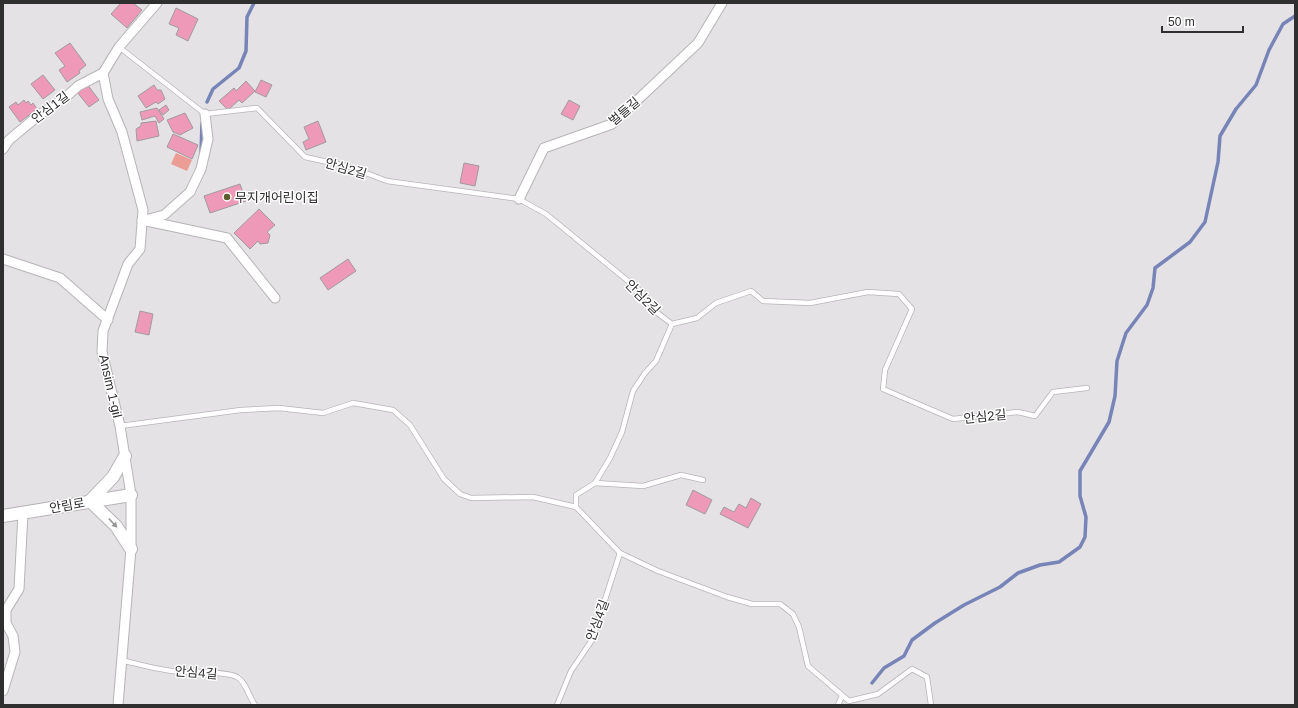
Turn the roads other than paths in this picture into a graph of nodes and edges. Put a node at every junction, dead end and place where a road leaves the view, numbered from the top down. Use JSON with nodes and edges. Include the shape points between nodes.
{"nodes":[{"id":1,"x":157,"y":3,"type":"edge"},
{"id":2,"x":722,"y":3,"type":"edge"},
{"id":3,"x":119,"y":47,"type":"junction"},
{"id":4,"x":103,"y":73,"type":"junction"},
{"id":5,"x":205,"y":114,"type":"junction"},
{"id":6,"x":3,"y":149,"type":"edge"},
{"id":7,"x":519,"y":199,"type":"junction"},
{"id":8,"x":142,"y":220,"type":"junction"},
{"id":9,"x":3,"y":259,"type":"edge"},
{"id":10,"x":275,"y":298,"type":"dead end"},
{"id":11,"x":108,"y":320,"type":"junction"},
{"id":12,"x":672,"y":324,"type":"junction"},
{"id":13,"x":1087,"y":388,"type":"dead end"},
{"id":14,"x":120,"y":426,"type":"junction"},
{"id":15,"x":125,"y":456,"type":"junction"},
{"id":16,"x":702,"y":480,"type":"dead end"},
{"id":17,"x":595,"y":483,"type":"junction"},
{"id":18,"x":131,"y":495,"type":"junction"},
{"id":19,"x":90,"y":501,"type":"junction"},
{"id":20,"x":576,"y":507,"type":"junction"},
{"id":21,"x":23,"y":513,"type":"junction"},
{"id":22,"x":3,"y":516,"type":"edge"},
{"id":23,"x":131,"y":549,"type":"junction"},
{"id":24,"x":620,"y":553,"type":"junction"},
{"id":25,"x":121,"y":660,"type":"junction"},
{"id":26,"x":3,"y":691,"type":"edge"},
{"id":27,"x":842,"y":696,"type":"junction"},
{"id":28,"x":118,"y":705,"type":"edge"},
{"id":29,"x":255,"y":705,"type":"edge"},
{"id":30,"x":557,"y":705,"type":"edge"},
{"id":31,"x":838,"y":705,"type":"edge"},
{"id":32,"x":931,"y":705,"type":"edge"}],
"edges":[{"from":1,"to":3,"type":"street"},
{"from":2,"to":7,"type":"street","name":"벌들길","via":[[698,43],[612,124],[544,148]]},
{"from":3,"to":4,"type":"street"},
{"from":3,"to":5,"type":"lane"},
{"from":4,"to":6,"type":"street","name":"안심1길","via":[[78,86],[39,115],[9,140]]},
{"from":4,"to":8,"type":"street","name":"Ansim 1-gil","via":[[108,99],[135,174],[143,210]]},
{"from":5,"to":7,"type":"lane","name":"안심2길","via":[[257,108],[305,157],[350,167],[387,181]]},
{"from":5,"to":8,"type":"street","via":[[208,139],[201,169],[190,192],[164,215]]},
{"from":7,"to":12,"type":"lane","name":"안심2길","via":[[552,219],[644,294],[656,312]]},
{"from":8,"to":10,"type":"street","via":[[227,238]]},
{"from":8,"to":11,"type":"street","name":"Ansim 1-gil","via":[[140,249],[128,264]]},
{"from":9,"to":11,"type":"street","via":[[60,278]]},
{"from":11,"to":14,"type":"street","name":"Ansim 1-gil","via":[[103,331],[102,352]]},
{"from":12,"to":13,"type":"lane","name":"안심2길","via":[[697,318],[716,303],[751,291],[763,301],[810,302],[868,292],[899,294],[912,309],[885,370],[883,389],[953,419],[1018,412],[1035,416],[1053,392]]},
{"from":12,"to":17,"type":"lane","via":[[656,360],[633,391],[622,432]]},
{"from":14,"to":15,"type":"street","name":"Ansim 1-gil"},
{"from":14,"to":20,"type":"lane","via":[[242,410],[279,408],[323,412],[353,403],[374,405],[393,410],[410,425],[444,479],[460,494],[471,498],[533,497]]},
{"from":15,"to":18,"type":"street","name":"Ansim 1-gil"},
{"from":15,"to":19,"type":"street","via":[[113,477]]},
{"from":16,"to":17,"type":"lane","via":[[681,474],[643,486]]},
{"from":17,"to":20,"type":"lane","via":[[576,495]]},
{"from":18,"to":19,"type":"street","name":"안림로"},
{"from":18,"to":23,"type":"street","name":"Ansim 1-gil"},
{"from":19,"to":21,"type":"street","name":"안림로"},
{"from":19,"to":23,"type":"street","one_way":true,"via":[[116,526]]},
{"from":20,"to":24,"type":"lane"},
{"from":21,"to":22,"type":"street","name":"안림로"},
{"from":21,"to":26,"type":"street","via":[[19,589],[6,610],[6,623],[13,636],[15,652]]},
{"from":23,"to":25,"type":"street","name":"Ansim 1-gil"},
{"from":24,"to":27,"type":"lane","via":[[658,571],[727,597],[752,604],[780,604],[793,614],[808,666]]},
{"from":24,"to":30,"type":"lane","name":"안심4길","via":[[592,640],[571,671]]},
{"from":25,"to":28,"type":"street","name":"Ansim 1-gil"},
{"from":25,"to":29,"type":"lane","name":"안심4길","via":[[171,671],[237,677],[246,687],[249,698]]},
{"from":27,"to":31,"type":"lane"},
{"from":27,"to":32,"type":"lane","via":[[849,701],[878,694],[912,669],[927,677]]}]}
